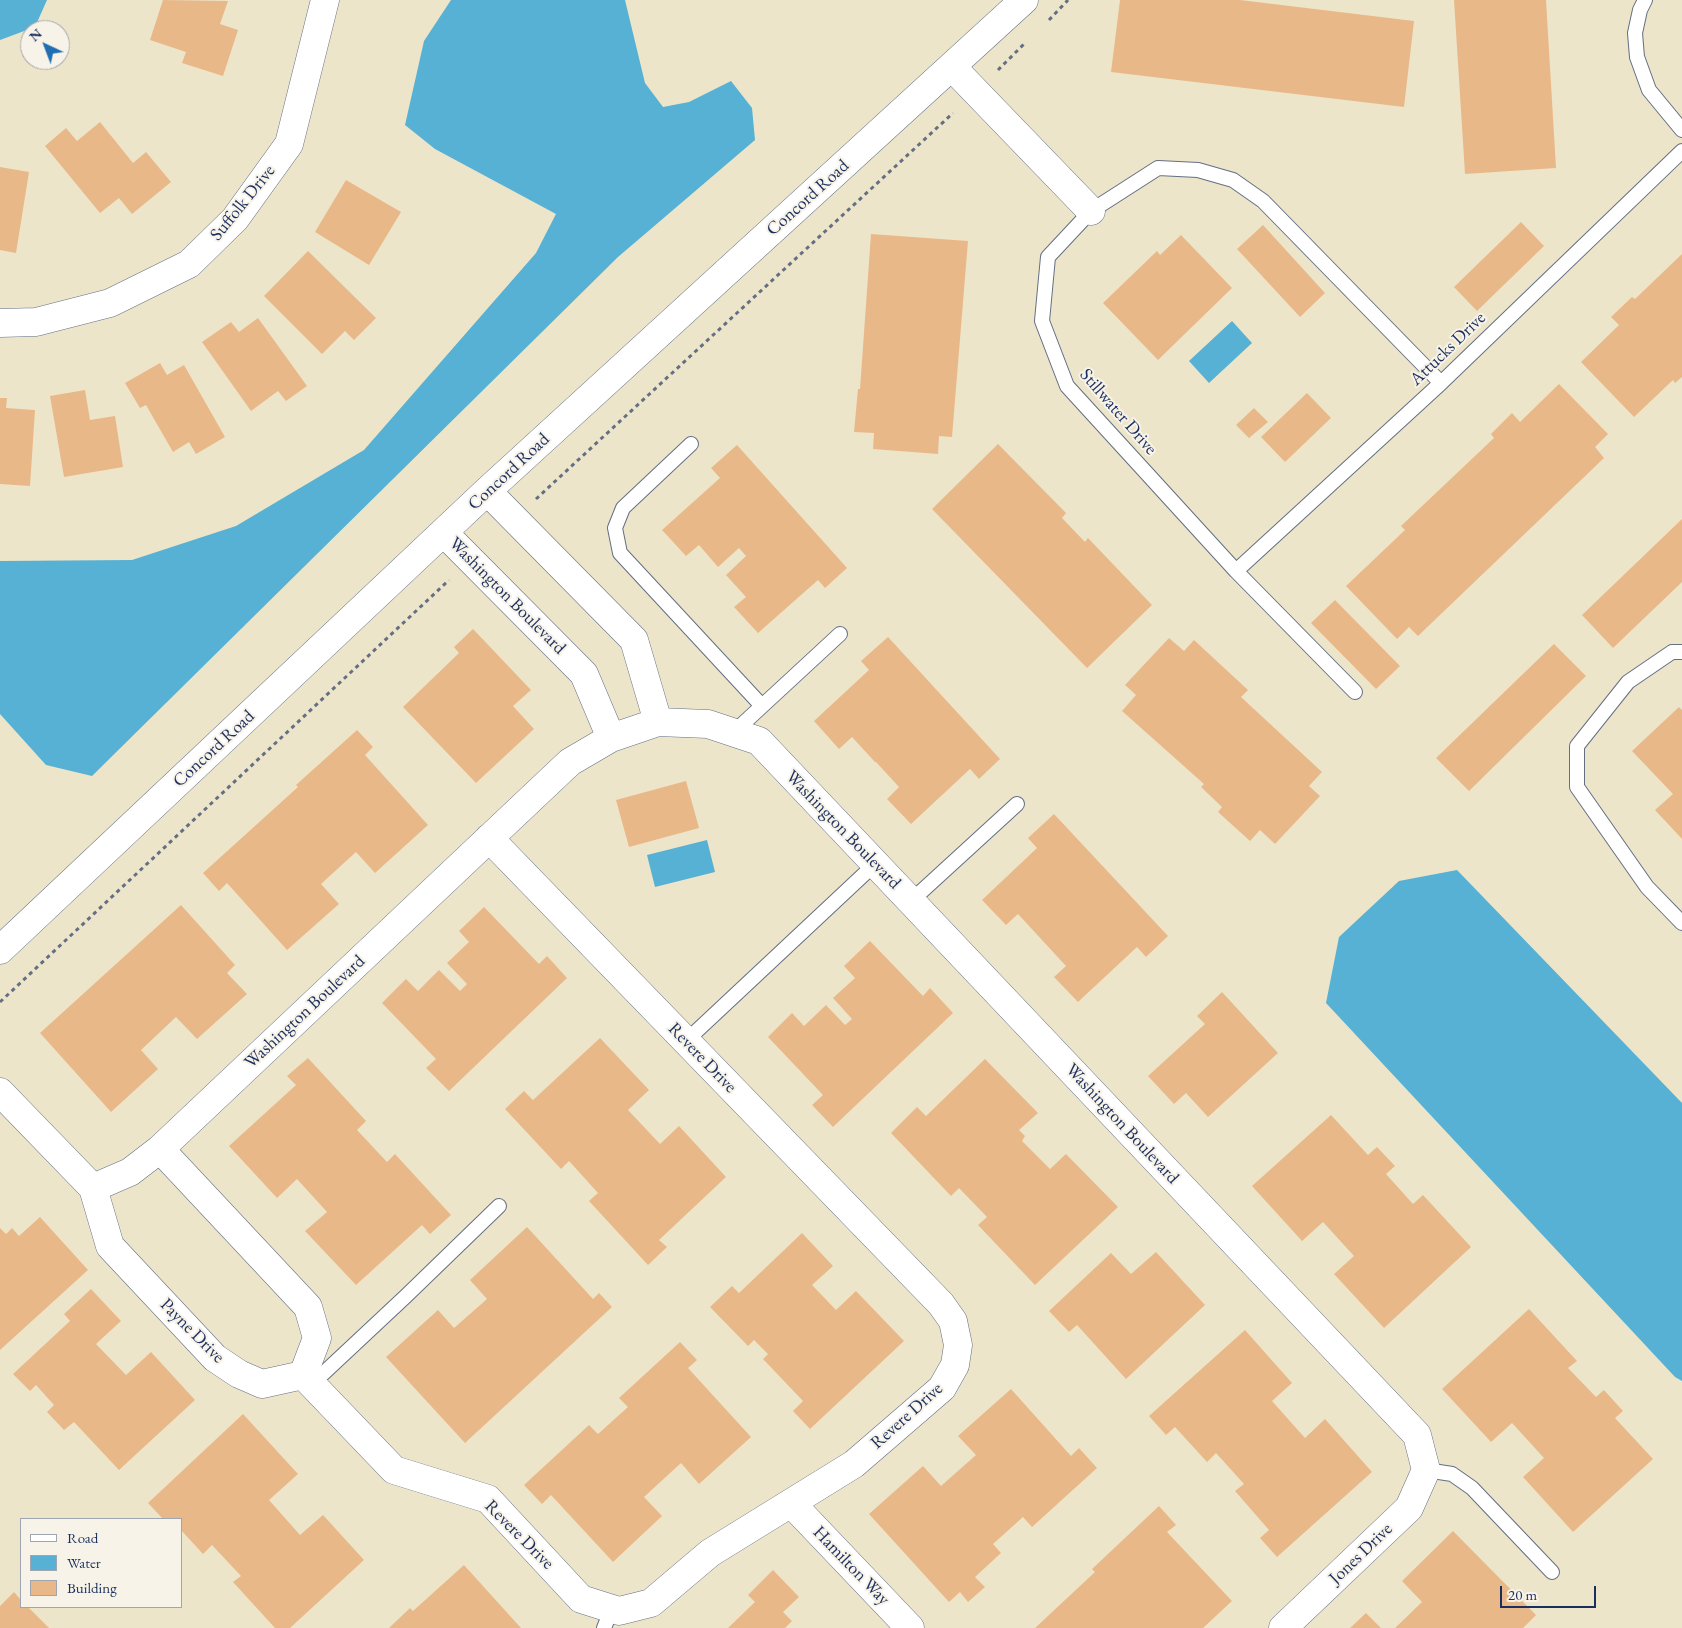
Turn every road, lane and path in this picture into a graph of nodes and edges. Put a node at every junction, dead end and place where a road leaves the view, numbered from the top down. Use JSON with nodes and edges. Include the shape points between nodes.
{"nodes":[{"id":1,"x":325,"y":0,"type":"edge"},
{"id":2,"x":1024,"y":0,"type":"edge"},
{"id":3,"x":1645,"y":0,"type":"edge"},
{"id":4,"x":952,"y":67,"type":"junction"},
{"id":5,"x":1682,"y":130,"type":"edge"},
{"id":6,"x":1682,"y":151,"type":"edge"},
{"id":7,"x":1090,"y":211,"type":"junction"},
{"id":8,"x":0,"y":323,"type":"edge"},
{"id":9,"x":1441,"y":383,"type":"junction"},
{"id":10,"x":691,"y":444,"type":"dead end"},
{"id":11,"x":488,"y":491,"type":"junction"},
{"id":12,"x":444,"y":533,"type":"junction"},
{"id":13,"x":1236,"y":571,"type":"junction"},
{"id":14,"x":840,"y":634,"type":"dead end"},
{"id":15,"x":1682,"y":652,"type":"edge"},
{"id":16,"x":1355,"y":692,"type":"dead end"},
{"id":17,"x":762,"y":706,"type":"junction"},
{"id":18,"x":658,"y":722,"type":"junction"},
{"id":19,"x":734,"y":732,"type":"junction"},
{"id":20,"x":611,"y":738,"type":"junction"},
{"id":21,"x":1017,"y":804,"type":"dead end"},
{"id":22,"x":489,"y":838,"type":"junction"},
{"id":23,"x":875,"y":864,"type":"junction"},
{"id":24,"x":911,"y":901,"type":"junction"},
{"id":25,"x":1682,"y":923,"type":"edge"},
{"id":26,"x":0,"y":950,"type":"edge"},
{"id":27,"x":686,"y":1040,"type":"junction"},
{"id":28,"x":0,"y":1092,"type":"edge"},
{"id":29,"x":160,"y":1149,"type":"junction"},
{"id":30,"x":93,"y":1188,"type":"junction"},
{"id":31,"x":499,"y":1206,"type":"dead end"},
{"id":32,"x":307,"y":1379,"type":"junction"},
{"id":33,"x":1426,"y":1470,"type":"junction"},
{"id":34,"x":791,"y":1503,"type":"junction"},
{"id":35,"x":1552,"y":1572,"type":"dead end"},
{"id":36,"x":608,"y":1618,"type":"edge"},
{"id":37,"x":910,"y":1628,"type":"edge"},
{"id":38,"x":1283,"y":1628,"type":"edge"}],
"edges":[{"from":1,"to":8,"type":"street","name":"Suffolk Drive","via":[[289,144],[235,219],[196,258],[110,302],[36,322]]},
{"from":2,"to":4,"type":"street","name":"Concord Road"},
{"from":3,"to":5,"type":"lane","via":[[1635,33],[1637,57],[1648,90]]},
{"from":4,"to":7,"type":"street"},
{"from":4,"to":11,"type":"street","name":"Concord Road"},
{"from":6,"to":9,"type":"lane","name":"Attucks Drive"},
{"from":7,"to":9,"type":"lane","name":"Stillwater Drive","via":[[1158,168],[1198,170],[1233,180],[1263,201]]},
{"from":7,"to":13,"type":"lane","name":"Stillwater Drive","via":[[1048,257],[1042,321],[1066,386]]},
{"from":9,"to":13,"type":"lane","name":"Attucks Drive"},
{"from":10,"to":17,"type":"lane","via":[[623,508],[615,528],[620,552]]},
{"from":11,"to":12,"type":"street","name":"Concord Road"},
{"from":11,"to":18,"type":"street","via":[[634,640]]},
{"from":12,"to":20,"type":"street","name":"Washington Boulevard","via":[[584,674]]},
{"from":12,"to":26,"type":"street","name":"Concord Road"},
{"from":13,"to":16,"type":"lane","name":"Stillwater Drive"},
{"from":14,"to":17,"type":"lane"},
{"from":15,"to":25,"type":"lane","via":[[1672,652],[1628,682],[1577,746],[1577,787],[1647,887]]},
{"from":17,"to":19,"type":"lane"},
{"from":18,"to":19,"type":"street","name":"Washington Boulevard","via":[[708,724]]},
{"from":18,"to":20,"type":"street","name":"Washington Boulevard"},
{"from":19,"to":23,"type":"street","name":"Washington Boulevard","via":[[759,741]]},
{"from":20,"to":22,"type":"street","name":"Washington Boulevard","via":[[570,762]]},
{"from":21,"to":24,"type":"lane"},
{"from":22,"to":27,"type":"street","name":"Revere Drive"},
{"from":22,"to":29,"type":"street","name":"Washington Boulevard"},
{"from":23,"to":24,"type":"street","name":"Washington Boulevard"},
{"from":23,"to":27,"type":"lane"},
{"from":24,"to":33,"type":"street","name":"Washington Boulevard","via":[[1417,1435]]},
{"from":27,"to":34,"type":"street","name":"Revere Drive","via":[[941,1304],[955,1329],[958,1345],[956,1365],[942,1388],[854,1464]]},
{"from":28,"to":30,"type":"street"},
{"from":29,"to":30,"type":"street","name":"Washington Boulevard","via":[[130,1172]]},
{"from":29,"to":32,"type":"street","via":[[308,1306],[317,1338]]},
{"from":30,"to":32,"type":"street","name":"Payne Drive","via":[[110,1246],[215,1358],[262,1384]]},
{"from":31,"to":32,"type":"lane","via":[[406,1296]]},
{"from":32,"to":36,"type":"street","name":"Revere Drive","via":[[394,1470],[488,1499],[581,1599]]},
{"from":33,"to":35,"type":"lane","via":[[1452,1474],[1472,1488]]},
{"from":33,"to":38,"type":"street","name":"Jones Drive","via":[[1409,1508]]},
{"from":34,"to":36,"type":"street","name":"Revere Drive","via":[[710,1553],[651,1603],[619,1611]]},
{"from":34,"to":37,"type":"street","name":"Hamilton Way"}]}
